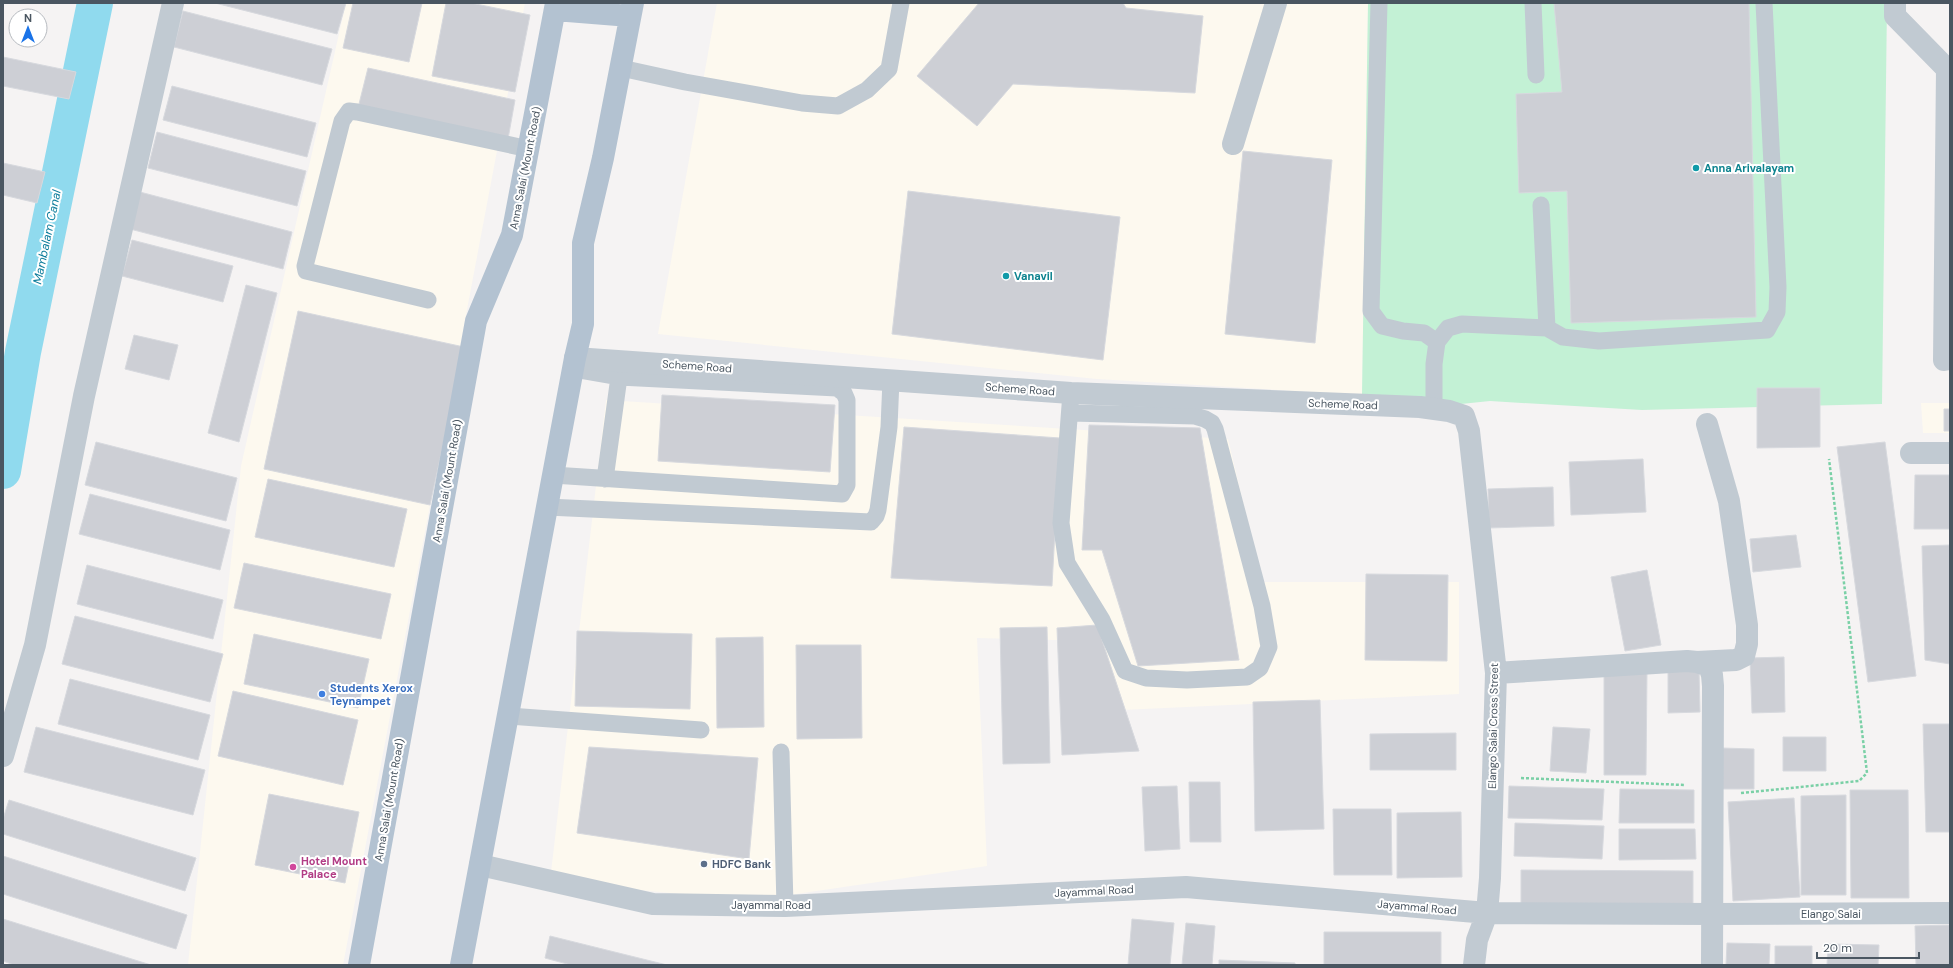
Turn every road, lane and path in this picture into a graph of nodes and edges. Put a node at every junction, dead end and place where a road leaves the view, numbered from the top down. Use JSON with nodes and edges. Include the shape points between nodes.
{"nodes":[{"id":1,"x":173,"y":3,"type":"edge"},
{"id":2,"x":901,"y":3,"type":"edge"},
{"id":3,"x":1276,"y":3,"type":"edge"},
{"id":4,"x":1379,"y":3,"type":"edge"},
{"id":5,"x":1533,"y":3,"type":"edge"},
{"id":6,"x":1764,"y":3,"type":"edge"},
{"id":7,"x":1895,"y":3,"type":"edge"},
{"id":8,"x":555,"y":6,"type":"edge"},
{"id":9,"x":632,"y":10,"type":"edge"},
{"id":10,"x":621,"y":68,"type":"junction"},
{"id":11,"x":1536,"y":75,"type":"dead end"},
{"id":12,"x":1233,"y":144,"type":"dead end"},
{"id":13,"x":529,"y":149,"type":"junction"},
{"id":14,"x":1541,"y":205,"type":"dead end"},
{"id":15,"x":428,"y":300,"type":"dead end"},
{"id":16,"x":1547,"y":328,"type":"junction"},
{"id":17,"x":1437,"y":342,"type":"junction"},
{"id":18,"x":1950,"y":359,"type":"edge"},
{"id":19,"x":574,"y":364,"type":"junction"},
{"id":20,"x":620,"y":376,"type":"junction"},
{"id":21,"x":891,"y":380,"type":"junction"},
{"id":22,"x":1070,"y":403,"type":"junction"},
{"id":23,"x":1434,"y":409,"type":"junction"},
{"id":24,"x":1464,"y":416,"type":"joint"},
{"id":25,"x":1707,"y":424,"type":"dead end"},
{"id":26,"x":1911,"y":453,"type":"dead end"},
{"id":27,"x":1950,"y":453,"type":"edge"},
{"id":28,"x":1829,"y":459,"type":"dead end"},
{"id":29,"x":554,"y":475,"type":"junction"},
{"id":30,"x":605,"y":479,"type":"junction"},
{"id":31,"x":547,"y":507,"type":"junction"},
{"id":32,"x":1697,"y":662,"type":"junction"},
{"id":33,"x":1496,"y":673,"type":"junction"},
{"id":34,"x":509,"y":716,"type":"junction"},
{"id":35,"x":701,"y":730,"type":"dead end"},
{"id":36,"x":781,"y":752,"type":"dead end"},
{"id":37,"x":3,"y":756,"type":"edge"},
{"id":38,"x":1493,"y":777,"type":"junction"},
{"id":39,"x":1713,"y":791,"type":"junction"},
{"id":40,"x":480,"y":864,"type":"junction"},
{"id":41,"x":785,"y":906,"type":"junction"},
{"id":42,"x":1487,"y":913,"type":"junction"},
{"id":43,"x":1950,"y":913,"type":"edge"},
{"id":44,"x":1712,"y":914,"type":"junction"},
{"id":45,"x":359,"y":965,"type":"edge"},
{"id":46,"x":461,"y":965,"type":"edge"},
{"id":47,"x":1474,"y":965,"type":"edge"},
{"id":48,"x":1712,"y":965,"type":"edge"}],
"edges":[{"from":1,"to":37,"type":"street","via":[[84,396],[35,644]]},
{"from":2,"to":10,"type":"lane","via":[[890,69],[867,90],[838,106],[802,103]]},
{"from":3,"to":12,"type":"street"},
{"from":4,"to":17,"type":"lane","via":[[1371,311],[1382,326],[1424,333]]},
{"from":5,"to":11,"type":"lane"},
{"from":6,"to":16,"type":"lane","via":[[1778,287],[1777,312],[1766,330],[1598,341],[1562,338]]},
{"from":7,"to":18,"type":"street","via":[[1895,16],[1947,69],[1944,360]]},
{"from":8,"to":9,"type":"main road"},
{"from":8,"to":13,"type":"main road","name":"Anna Salai (Mount Road)"},
{"from":9,"to":10,"type":"main road"},
{"from":10,"to":19,"type":"main road","via":[[583,243],[583,324]]},
{"from":13,"to":15,"type":"lane","via":[[357,112],[349,111],[345,115],[306,271]]},
{"from":13,"to":45,"type":"main road","name":"Anna Salai (Mount Road)","via":[[512,235],[476,320]]},
{"from":14,"to":16,"type":"lane"},
{"from":16,"to":17,"type":"lane","via":[[1462,324],[1448,328]]},
{"from":17,"to":23,"type":"lane","via":[[1434,364]]},
{"from":19,"to":20,"type":"lane"},
{"from":19,"to":21,"type":"street","name":"Scheme Road"},
{"from":19,"to":29,"type":"main road"},
{"from":20,"to":30,"type":"lane"},
{"from":20,"to":30,"type":"lane","via":[[837,388],[844,393],[847,400],[847,484],[842,494]]},
{"from":21,"to":22,"type":"street","name":"Scheme Road"},
{"from":21,"to":31,"type":"lane","via":[[890,427],[878,510],[871,522]]},
{"from":22,"to":22,"type":"lane","via":[[1061,523],[1067,563],[1102,620],[1125,670],[1146,678],[1187,680],[1247,677],[1260,668],[1269,647],[1262,606],[1212,423],[1195,416]]},
{"from":22,"to":23,"type":"street","name":"Scheme Road"},
{"from":23,"to":24,"type":"street","name":"Scheme Road"},
{"from":24,"to":33,"type":"street","name":"Elango Salai Cross Street","via":[[1469,431]]},
{"from":25,"to":32,"type":"street","via":[[1729,501],[1747,625],[1747,644],[1744,656],[1736,660]]},
{"from":26,"to":27,"type":"street"},
{"from":28,"to":39,"type":"path","via":[[1867,773],[1859,781]]},
{"from":29,"to":30,"type":"lane"},
{"from":29,"to":31,"type":"main road"},
{"from":31,"to":34,"type":"main road"},
{"from":32,"to":33,"type":"street"},
{"from":32,"to":39,"type":"street","via":[[1709,666],[1712,674]]},
{"from":33,"to":38,"type":"street","name":"Elango Salai Cross Street"},
{"from":34,"to":35,"type":"lane"},
{"from":34,"to":40,"type":"main road"},
{"from":36,"to":41,"type":"lane"},
{"from":38,"to":39,"type":"path"},
{"from":38,"to":42,"type":"street","name":"Elango Salai Cross Street"},
{"from":39,"to":44,"type":"street"},
{"from":40,"to":41,"type":"street","name":"Jayammal Road","via":[[653,904]]},
{"from":40,"to":46,"type":"main road"},
{"from":41,"to":42,"type":"street","name":"Jayammal Road","via":[[1186,887]]},
{"from":42,"to":44,"type":"street","name":"Jayammal Road"},
{"from":42,"to":47,"type":"street","name":"Elango Salai Cross Street","via":[[1477,940]]},
{"from":43,"to":44,"type":"street","name":"Elango Salai"},
{"from":44,"to":48,"type":"street"}]}
